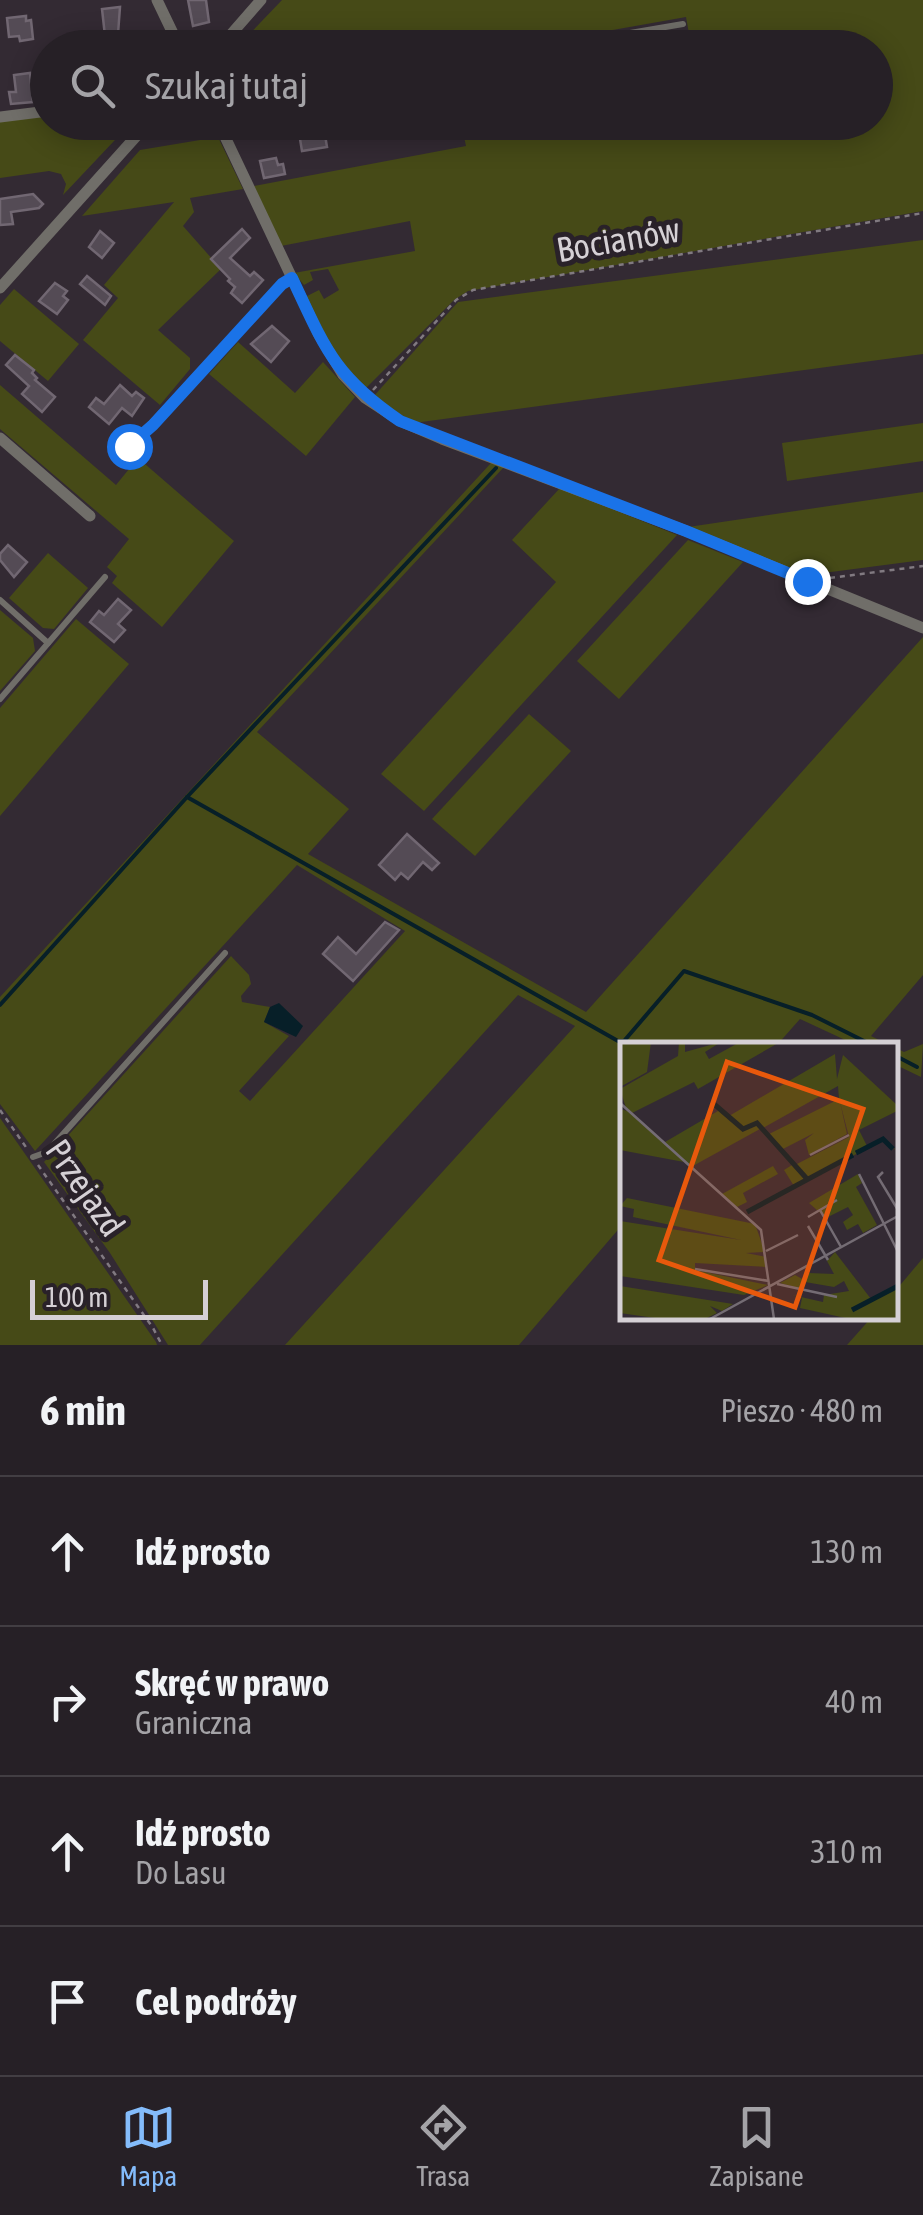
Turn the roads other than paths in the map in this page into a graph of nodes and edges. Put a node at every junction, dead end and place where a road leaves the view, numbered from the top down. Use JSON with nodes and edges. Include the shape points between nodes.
{"nodes":[{"id":1,"x":157,"y":0,"type":"edge"},
{"id":2,"x":261,"y":0,"type":"edge"},
{"id":3,"x":683,"y":24,"type":"dead end"},
{"id":4,"x":171,"y":30,"type":"edge"},
{"id":5,"x":234,"y":30,"type":"edge"},
{"id":6,"x":648,"y":30,"type":"edge"},
{"id":7,"x":30,"y":113,"type":"edge"},
{"id":8,"x":0,"y":117,"type":"edge"},
{"id":9,"x":134,"y":140,"type":"edge"},
{"id":10,"x":227,"y":140,"type":"edge"},
{"id":11,"x":292,"y":278,"type":"junction"},
{"id":12,"x":0,"y":288,"type":"edge"},
{"id":13,"x":0,"y":438,"type":"edge"},
{"id":14,"x":129,"y":446,"type":"dead end"},
{"id":15,"x":90,"y":516,"type":"dead end"},
{"id":16,"x":106,"y":577,"type":"dead end"},
{"id":17,"x":0,"y":600,"type":"edge"},
{"id":18,"x":923,"y":628,"type":"edge"},
{"id":19,"x":48,"y":643,"type":"junction"},
{"id":20,"x":0,"y":699,"type":"edge"},
{"id":21,"x":225,"y":953,"type":"dead end"},
{"id":22,"x":33,"y":1157,"type":"road end"}],
"edges":[{"from":1,"to":4,"type":"street"},
{"from":2,"to":5,"type":"street"},
{"from":3,"to":6,"type":"lane"},
{"from":7,"to":8,"type":"street"},
{"from":9,"to":12,"type":"street"},
{"from":10,"to":11,"type":"street"},
{"from":11,"to":14,"type":"lane"},
{"from":11,"to":18,"type":"street","via":[[343,375],[400,421]]},
{"from":13,"to":15,"type":"street"},
{"from":16,"to":19,"type":"lane"},
{"from":17,"to":19,"type":"lane"},
{"from":19,"to":20,"type":"lane"},
{"from":21,"to":22,"type":"lane","via":[[47,1152]]}]}
